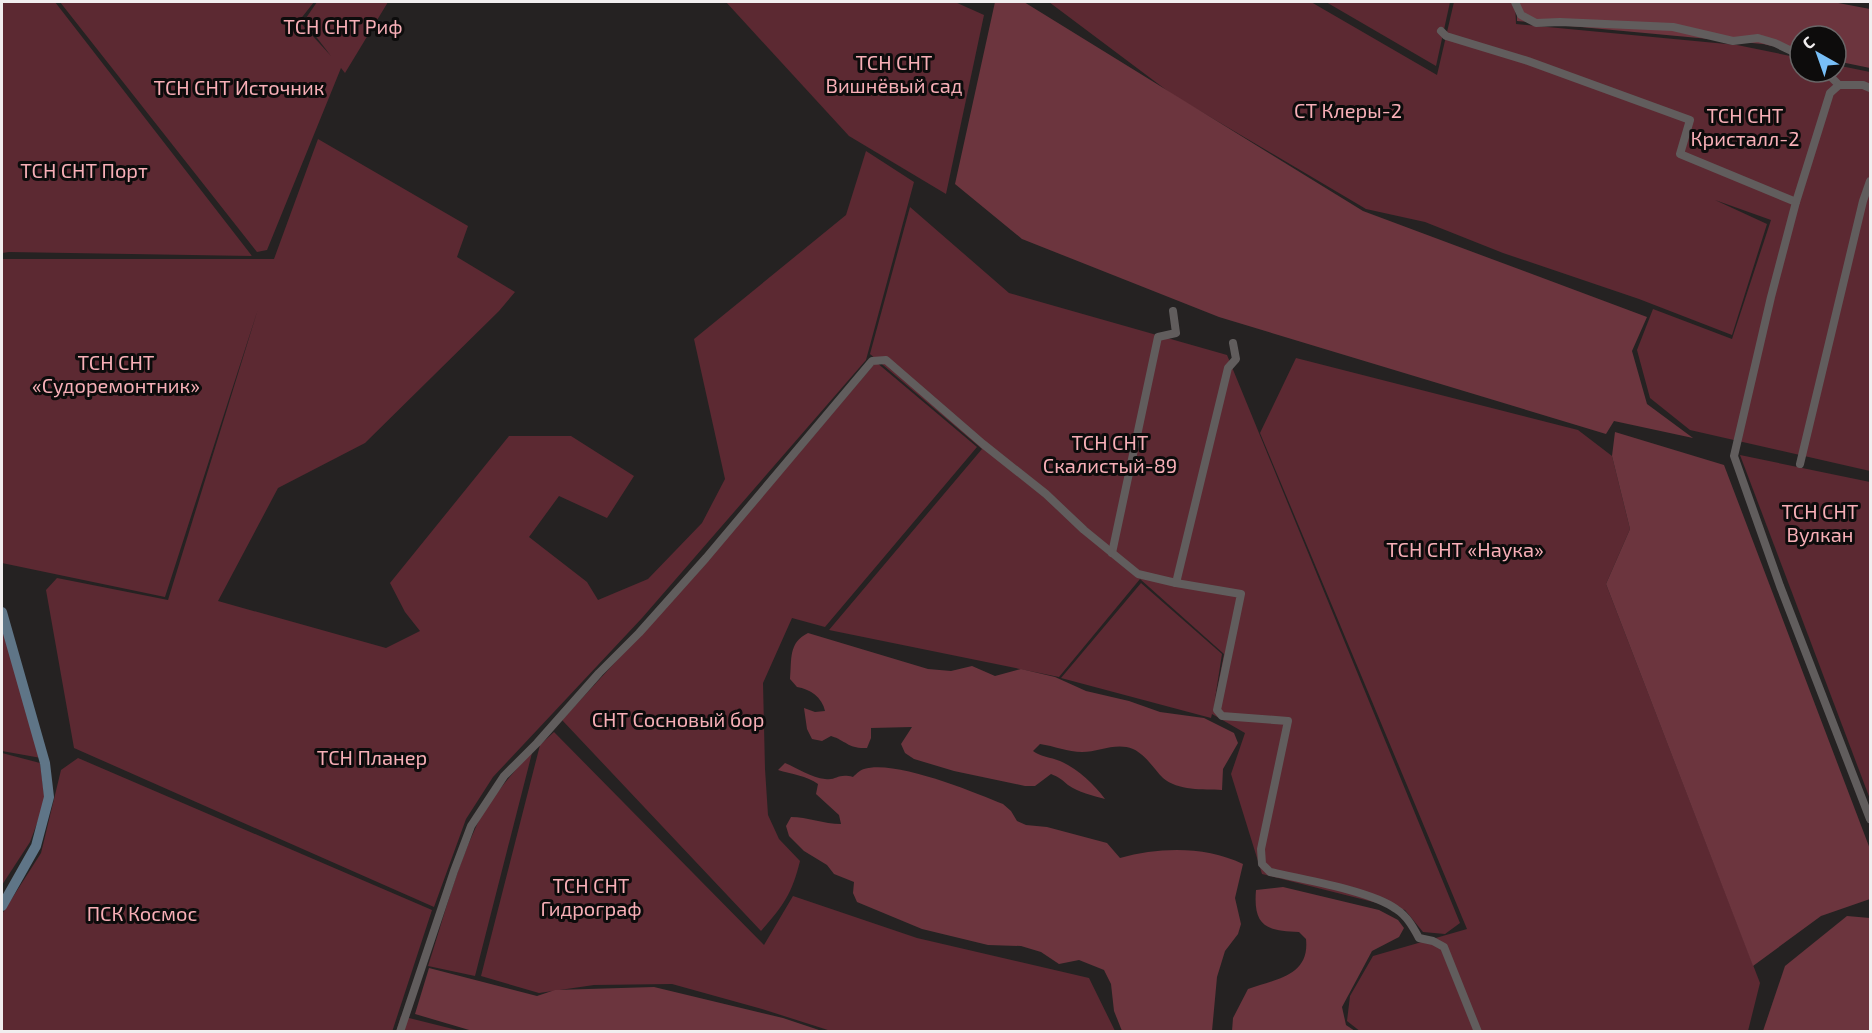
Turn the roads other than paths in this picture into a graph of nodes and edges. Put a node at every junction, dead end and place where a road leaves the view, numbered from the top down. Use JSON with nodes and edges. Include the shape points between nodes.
{"nodes":[{"id":1,"x":1515,"y":2,"type":"edge"},
{"id":2,"x":1441,"y":31,"type":"dead end"},
{"id":3,"x":1788,"y":49,"type":"edge"},
{"id":4,"x":1839,"y":85,"type":"joint"},
{"id":5,"x":1870,"y":88,"type":"edge"},
{"id":6,"x":1870,"y":181,"type":"edge"},
{"id":7,"x":1796,"y":202,"type":"junction"},
{"id":8,"x":1173,"y":311,"type":"dead end"},
{"id":9,"x":1233,"y":343,"type":"dead end"},
{"id":10,"x":1800,"y":464,"type":"dead end"},
{"id":11,"x":1112,"y":554,"type":"junction"},
{"id":12,"x":1176,"y":583,"type":"junction"},
{"id":13,"x":2,"y":612,"type":"edge"},
{"id":14,"x":1870,"y":819,"type":"edge"},
{"id":15,"x":2,"y":906,"type":"edge"},
{"id":16,"x":400,"y":1032,"type":"edge"},
{"id":17,"x":1478,"y":1032,"type":"edge"}],
"edges":[{"from":1,"to":3,"type":"street","via":[[1521,15],[1536,23],[1673,27],[1733,41],[1758,38]]},
{"from":2,"to":7,"type":"street","via":[[1446,36],[1528,61],[1690,120],[1680,154]]},
{"from":4,"to":5,"type":"street"},
{"from":4,"to":7,"type":"street","via":[[1830,93]]},
{"from":6,"to":10,"type":"street"},
{"from":7,"to":14,"type":"street","via":[[1734,456]]},
{"from":8,"to":11,"type":"street","via":[[1176,333],[1158,337]]},
{"from":9,"to":12,"type":"street","via":[[1236,359],[1228,368]]},
{"from":11,"to":12,"type":"street","via":[[1138,574]]},
{"from":11,"to":16,"type":"street","via":[[886,360],[872,361],[706,558],[504,776],[471,826]]},
{"from":12,"to":17,"type":"street","via":[[1241,594],[1217,710],[1221,716],[1288,721],[1261,849],[1262,864],[1270,872],[1368,896],[1396,908],[1419,938],[1444,947]]},
{"from":13,"to":15,"type":"main road","via":[[45,763],[50,797],[36,846]]}]}
